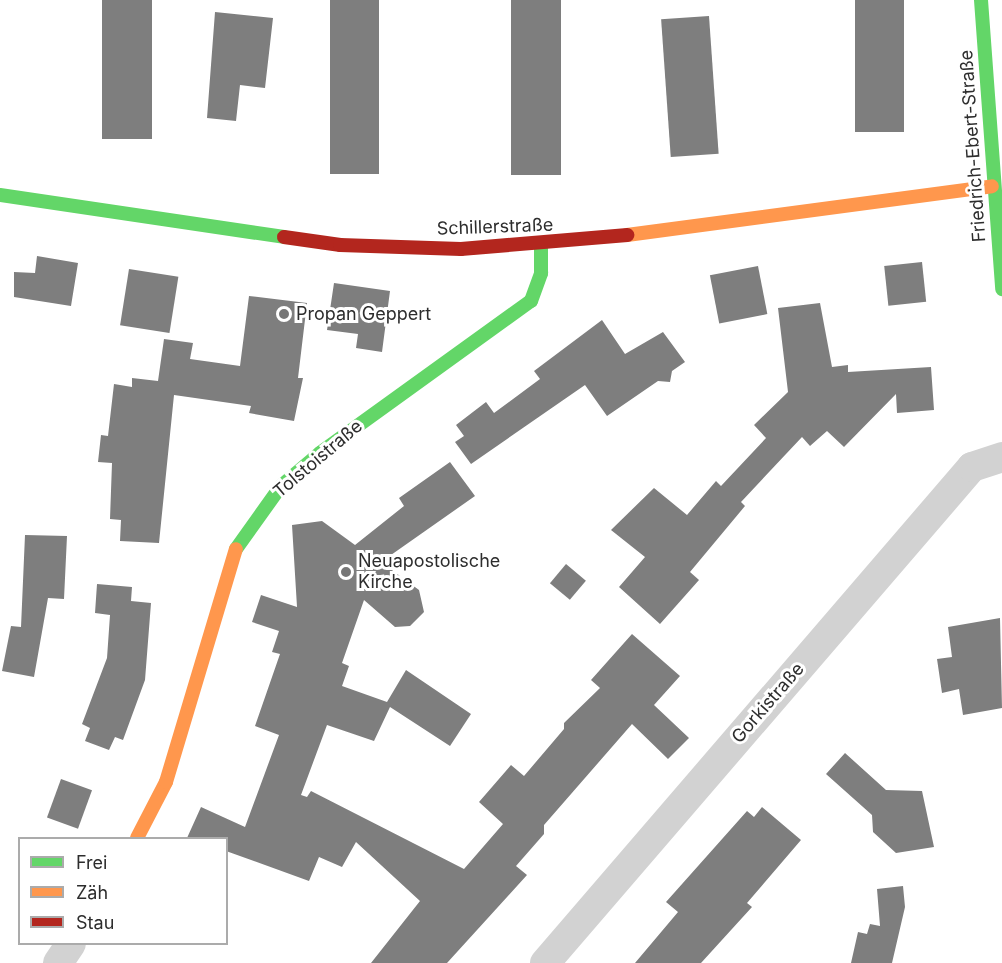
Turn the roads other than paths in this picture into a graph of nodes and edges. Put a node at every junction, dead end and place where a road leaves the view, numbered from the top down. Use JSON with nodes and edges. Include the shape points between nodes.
{"nodes":[{"id":1,"x":981,"y":0,"type":"edge"},
{"id":2,"x":992,"y":186,"type":"junction"},
{"id":3,"x":0,"y":195,"type":"edge"},
{"id":4,"x":541,"y":245,"type":"junction"},
{"id":5,"x":1002,"y":289,"type":"edge"},
{"id":6,"x":1002,"y":457,"type":"edge"},
{"id":7,"x":138,"y":837,"type":"edge"},
{"id":8,"x":70,"y":945,"type":"edge"},
{"id":9,"x":58,"y":963,"type":"edge"},
{"id":10,"x":545,"y":963,"type":"edge"}],
"edges":[{"from":1,"to":2,"type":"street","name":"Friedrich-Ebert-Straße"},
{"from":2,"to":4,"type":"street","name":"Schillerstraße"},
{"from":2,"to":5,"type":"street","name":"Friedrich-Ebert-Straße"},
{"from":3,"to":4,"type":"street","name":"Schillerstraße","via":[[340,245],[461,249]]},
{"from":4,"to":7,"type":"street","name":"Tolstoistraße","via":[[541,273],[531,301],[320,453],[281,486],[257,514],[231,562],[166,782]]},
{"from":6,"to":10,"type":"street","name":"Gorkistraße","via":[[972,467]]},
{"from":8,"to":9,"type":"street"}]}
